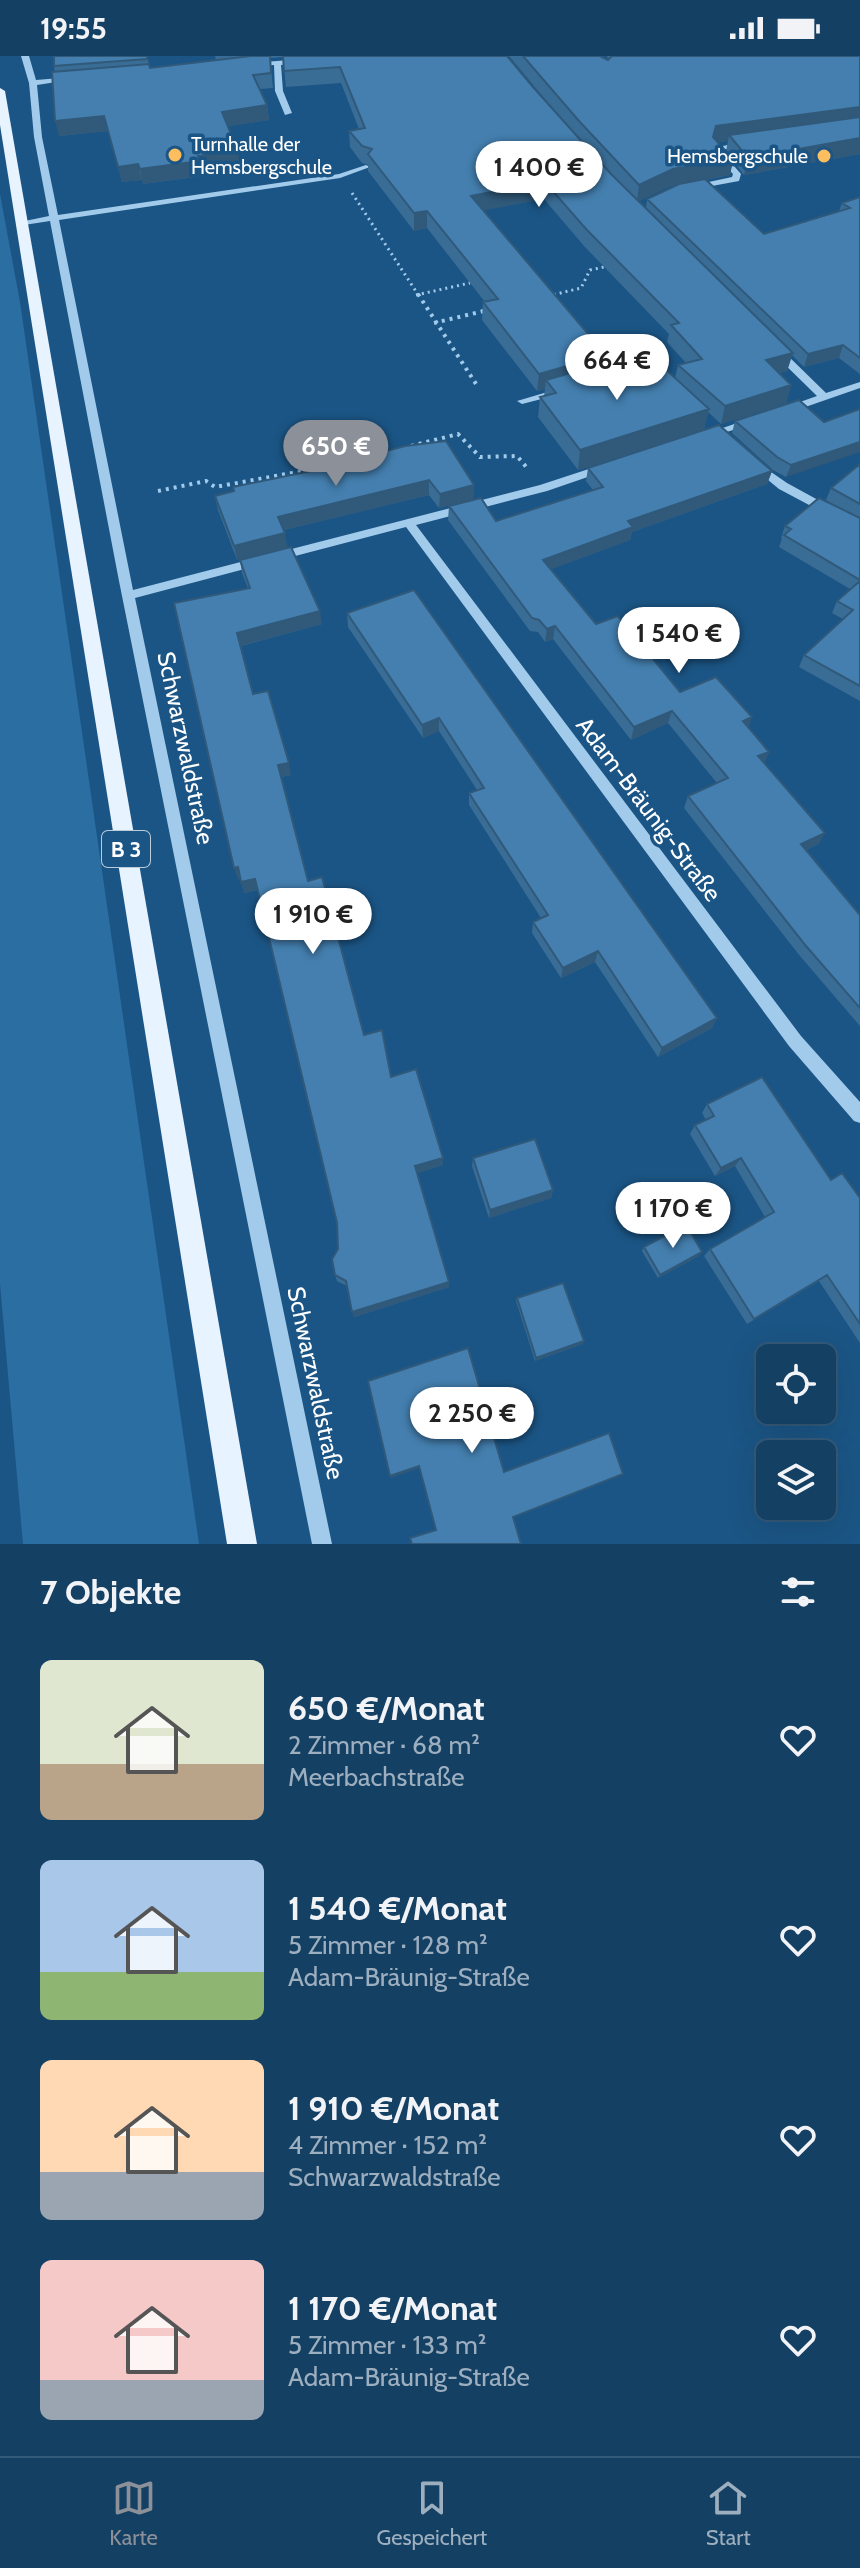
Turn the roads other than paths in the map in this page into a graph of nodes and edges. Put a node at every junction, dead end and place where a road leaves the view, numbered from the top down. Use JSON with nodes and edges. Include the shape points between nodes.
{"nodes":[{"id":1,"x":25,"y":56,"type":"edge"},
{"id":2,"x":296,"y":58,"type":"edge"},
{"id":3,"x":313,"y":60,"type":"edge"},
{"id":4,"x":277,"y":63,"type":"junction"},
{"id":5,"x":247,"y":65,"type":"edge"},
{"id":6,"x":79,"y":79,"type":"edge"},
{"id":7,"x":33,"y":83,"type":"junction"},
{"id":8,"x":0,"y":91,"type":"edge"},
{"id":9,"x":288,"y":113,"type":"dead end"},
{"id":10,"x":0,"y":134,"type":"edge"},
{"id":11,"x":753,"y":142,"type":"edge"},
{"id":12,"x":13,"y":155,"type":"junction"},
{"id":13,"x":366,"y":167,"type":"edge"},
{"id":14,"x":677,"y":190,"type":"edge"},
{"id":15,"x":54,"y":218,"type":"junction"},
{"id":16,"x":24,"y":222,"type":"junction"},
{"id":17,"x":772,"y":346,"type":"edge"},
{"id":18,"x":860,"y":385,"type":"edge"},
{"id":19,"x":579,"y":386,"type":"edge"},
{"id":20,"x":825,"y":398,"type":"junction"},
{"id":21,"x":522,"y":401,"type":"dead end"},
{"id":22,"x":780,"y":412,"type":"edge"},
{"id":23,"x":765,"y":417,"type":"edge"},
{"id":24,"x":708,"y":421,"type":"edge"},
{"id":25,"x":725,"y":435,"type":"junction"},
{"id":26,"x":691,"y":440,"type":"edge"},
{"id":27,"x":748,"y":457,"type":"edge"},
{"id":28,"x":617,"y":464,"type":"edge"},
{"id":29,"x":409,"y":523,"type":"junction"},
{"id":30,"x":860,"y":528,"type":"edge"},
{"id":31,"x":129,"y":595,"type":"junction"},
{"id":32,"x":860,"y":1115,"type":"edge"},
{"id":33,"x":242,"y":1544,"type":"edge"},
{"id":34,"x":322,"y":1544,"type":"edge"}],
"edges":[{"from":1,"to":7,"type":"street","name":"Schwarzwaldstraße"},
{"from":2,"to":3,"type":"street"},
{"from":2,"to":4,"type":"street"},
{"from":4,"to":5,"type":"street"},
{"from":4,"to":9,"type":"street","via":[[279,91]]},
{"from":6,"to":7,"type":"street"},
{"from":7,"to":15,"type":"street","name":"Schwarzwaldstraße"},
{"from":8,"to":12,"type":"main road","number":"B 3"},
{"from":10,"to":12,"type":"main road","number":"B 3"},
{"from":11,"to":14,"type":"street","via":[[716,148],[736,179]]},
{"from":12,"to":16,"type":"main road","number":"B 3"},
{"from":13,"to":15,"type":"street","via":[[340,176]]},
{"from":15,"to":16,"type":"street"},
{"from":15,"to":31,"type":"street","name":"Schwarzwaldstraße"},
{"from":16,"to":33,"type":"main road","number":"B 3"},
{"from":17,"to":20,"type":"street"},
{"from":18,"to":20,"type":"street"},
{"from":19,"to":21,"type":"street"},
{"from":20,"to":22,"type":"street"},
{"from":23,"to":25,"type":"street"},
{"from":24,"to":25,"type":"street"},
{"from":25,"to":26,"type":"street"},
{"from":27,"to":30,"type":"street","via":[[783,486]]},
{"from":28,"to":29,"type":"street"},
{"from":29,"to":31,"type":"street"},
{"from":29,"to":32,"type":"street","name":"Adam-Bräunig-Straße","via":[[795,1041]]},
{"from":31,"to":34,"type":"street","name":"Schwarzwaldstraße"}]}
